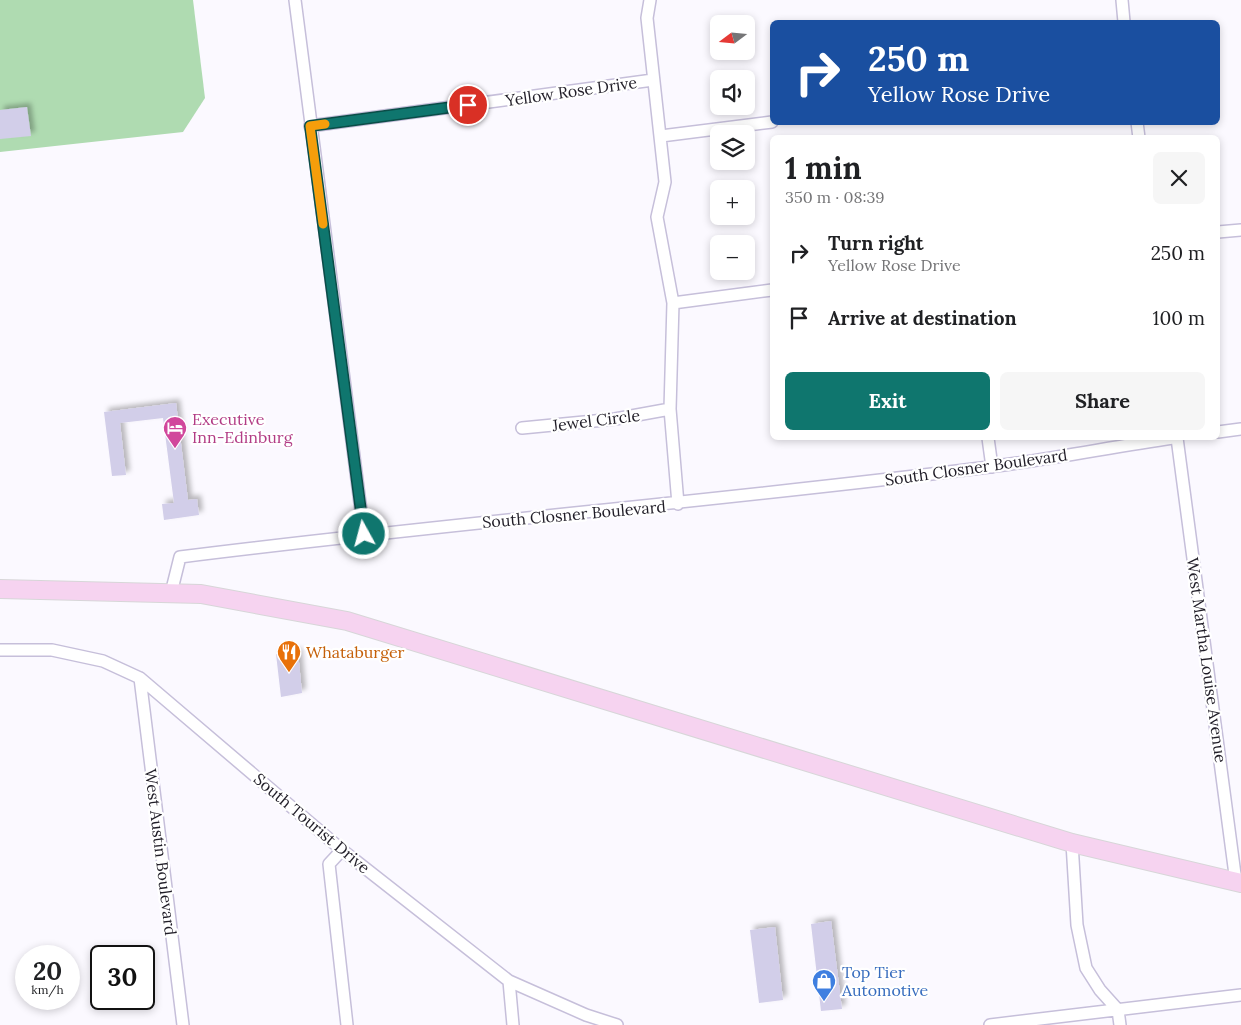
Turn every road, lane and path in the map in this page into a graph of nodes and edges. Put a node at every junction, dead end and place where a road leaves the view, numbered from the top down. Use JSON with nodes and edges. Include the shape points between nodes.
{"nodes":[{"id":1,"x":295,"y":0,"type":"edge"},
{"id":2,"x":650,"y":0,"type":"edge"},
{"id":3,"x":1122,"y":0,"type":"edge"},
{"id":4,"x":1124,"y":20,"type":"edge"},
{"id":5,"x":653,"y":80,"type":"junction"},
{"id":6,"x":770,"y":122,"type":"edge"},
{"id":7,"x":310,"y":126,"type":"junction"},
{"id":8,"x":661,"y":136,"type":"junction"},
{"id":9,"x":1241,"y":230,"type":"edge"},
{"id":10,"x":1220,"y":232,"type":"edge"},
{"id":11,"x":770,"y":290,"type":"edge"},
{"id":12,"x":673,"y":303,"type":"junction"},
{"id":13,"x":670,"y":409,"type":"junction"},
{"id":14,"x":522,"y":428,"type":"dead end"},
{"id":15,"x":1241,"y":429,"type":"edge"},
{"id":16,"x":1220,"y":432,"type":"edge"},
{"id":17,"x":988,"y":440,"type":"edge"},
{"id":18,"x":1161,"y":440,"type":"edge"},
{"id":19,"x":1177,"y":440,"type":"edge"},
{"id":20,"x":992,"y":467,"type":"junction"},
{"id":21,"x":678,"y":504,"type":"junction"},
{"id":22,"x":364,"y":534,"type":"junction"},
{"id":23,"x":0,"y":589,"type":"edge"},
{"id":24,"x":171,"y":593,"type":"junction"},
{"id":25,"x":0,"y":650,"type":"edge"},
{"id":26,"x":140,"y":678,"type":"junction"},
{"id":27,"x":1072,"y":842,"type":"junction"},
{"id":28,"x":342,"y":850,"type":"junction"},
{"id":29,"x":1239,"y":883,"type":"edge"},
{"id":30,"x":509,"y":981,"type":"junction"},
{"id":31,"x":1241,"y":995,"type":"edge"},
{"id":32,"x":1118,"y":1010,"type":"junction"},
{"id":33,"x":183,"y":1025,"type":"edge"},
{"id":34,"x":347,"y":1025,"type":"edge"},
{"id":35,"x":513,"y":1025,"type":"edge"},
{"id":36,"x":617,"y":1025,"type":"edge"},
{"id":37,"x":990,"y":1025,"type":"edge"},
{"id":38,"x":1120,"y":1025,"type":"edge"}],
"edges":[{"from":1,"to":7,"type":"street"},
{"from":2,"to":5,"type":"street","via":[[647,18]]},
{"from":3,"to":4,"type":"street"},
{"from":5,"to":7,"type":"street","name":"Yellow Rose Drive"},
{"from":5,"to":8,"type":"street"},
{"from":6,"to":8,"type":"street"},
{"from":7,"to":22,"type":"street"},
{"from":8,"to":12,"type":"street","via":[[665,182],[657,217]]},
{"from":9,"to":10,"type":"street"},
{"from":11,"to":12,"type":"street"},
{"from":12,"to":13,"type":"street"},
{"from":13,"to":14,"type":"street","name":"Jewel Circle","via":[[615,419]]},
{"from":13,"to":21,"type":"street"},
{"from":15,"to":16,"type":"street"},
{"from":17,"to":20,"type":"street"},
{"from":18,"to":20,"type":"street","name":"South Closner Boulevard"},
{"from":19,"to":29,"type":"street","name":"West Martha Louise Avenue"},
{"from":20,"to":21,"type":"street","name":"South Closner Boulevard"},
{"from":21,"to":22,"type":"street","name":"South Closner Boulevard"},
{"from":22,"to":24,"type":"street","name":"South Closner Boulevard","via":[[180,557]]},
{"from":23,"to":24,"type":"main road"},
{"from":24,"to":27,"type":"main road","via":[[201,594],[347,621]]},
{"from":25,"to":26,"type":"street","name":"South Tourist Drive","via":[[52,650],[104,661]]},
{"from":26,"to":28,"type":"street","name":"South Tourist Drive"},
{"from":26,"to":33,"type":"street","name":"West Austin Boulevard"},
{"from":27,"to":29,"type":"main road"},
{"from":27,"to":32,"type":"street","via":[[1077,925],[1086,968]]},
{"from":28,"to":30,"type":"street","name":"South Tourist Drive"},
{"from":28,"to":34,"type":"street","via":[[329,864]]},
{"from":30,"to":35,"type":"street"},
{"from":30,"to":36,"type":"street","name":"South Tourist Drive"},
{"from":31,"to":32,"type":"street"},
{"from":32,"to":37,"type":"street"},
{"from":32,"to":38,"type":"street"}]}
